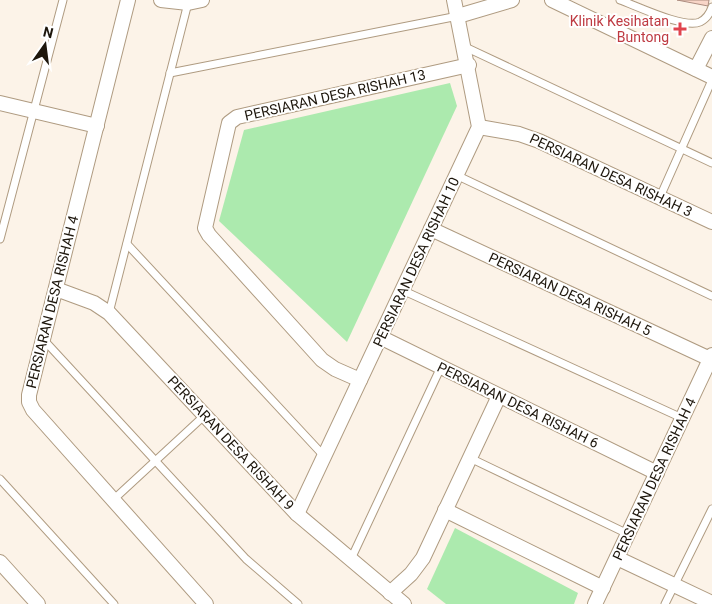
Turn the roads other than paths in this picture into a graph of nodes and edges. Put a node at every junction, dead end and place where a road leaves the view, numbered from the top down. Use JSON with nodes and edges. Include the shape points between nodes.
{"nodes":[{"id":1,"x":63,"y":0,"type":"edge"},
{"id":2,"x":128,"y":0,"type":"edge"},
{"id":3,"x":160,"y":0,"type":"edge"},
{"id":4,"x":202,"y":0,"type":"edge"},
{"id":5,"x":454,"y":0,"type":"edge"},
{"id":6,"x":512,"y":0,"type":"edge"},
{"id":7,"x":552,"y":0,"type":"edge"},
{"id":8,"x":620,"y":0,"type":"edge"},
{"id":9,"x":188,"y":3,"type":"junction"},
{"id":10,"x":712,"y":7,"type":"edge"},
{"id":11,"x":458,"y":16,"type":"junction"},
{"id":12,"x":712,"y":38,"type":"edge"},
{"id":13,"x":462,"y":46,"type":"junction"},
{"id":14,"x":468,"y":65,"type":"junction"},
{"id":15,"x":696,"y":69,"type":"junction"},
{"id":16,"x":170,"y":73,"type":"junction"},
{"id":17,"x":712,"y":78,"type":"edge"},
{"id":18,"x":0,"y":103,"type":"edge"},
{"id":19,"x":35,"y":111,"type":"junction"},
{"id":20,"x":96,"y":126,"type":"junction"},
{"id":21,"x":479,"y":127,"type":"junction"},
{"id":22,"x":682,"y":148,"type":"junction"},
{"id":23,"x":712,"y":163,"type":"edge"},
{"id":24,"x":456,"y":175,"type":"junction"},
{"id":25,"x":660,"y":197,"type":"junction"},
{"id":26,"x":712,"y":222,"type":"edge"},
{"id":27,"x":431,"y":229,"type":"junction"},
{"id":28,"x":0,"y":238,"type":"edge"},
{"id":29,"x":127,"y":244,"type":"junction"},
{"id":30,"x":56,"y":289,"type":"junction"},
{"id":31,"x":402,"y":290,"type":"junction"},
{"id":32,"x":712,"y":296,"type":"edge"},
{"id":33,"x":109,"y":313,"type":"junction"},
{"id":34,"x":380,"y":337,"type":"junction"},
{"id":35,"x":43,"y":339,"type":"junction"},
{"id":36,"x":711,"y":357,"type":"edge"},
{"id":37,"x":441,"y":367,"type":"junction"},
{"id":38,"x":360,"y":380,"type":"junction"},
{"id":39,"x":499,"y":396,"type":"junction"},
{"id":40,"x":205,"y":415,"type":"junction"},
{"id":41,"x":682,"y":418,"type":"junction"},
{"id":42,"x":324,"y":456,"type":"junction"},
{"id":43,"x":470,"y":458,"type":"junction"},
{"id":44,"x":156,"y":461,"type":"junction"},
{"id":45,"x":657,"y":473,"type":"junction"},
{"id":46,"x":0,"y":479,"type":"edge"},
{"id":47,"x":113,"y":500,"type":"junction"},
{"id":48,"x":712,"y":509,"type":"edge"},
{"id":49,"x":445,"y":510,"type":"junction"},
{"id":50,"x":298,"y":514,"type":"junction"},
{"id":51,"x":628,"y":534,"type":"junction"},
{"id":52,"x":617,"y":558,"type":"junction"},
{"id":53,"x":351,"y":559,"type":"junction"},
{"id":54,"x":0,"y":562,"type":"edge"},
{"id":55,"x":674,"y":585,"type":"junction"},
{"id":56,"x":603,"y":588,"type":"junction"},
{"id":57,"x":390,"y":593,"type":"junction"},
{"id":58,"x":712,"y":603,"type":"edge"},
{"id":59,"x":38,"y":604,"type":"edge"},
{"id":60,"x":114,"y":604,"type":"edge"},
{"id":61,"x":206,"y":604,"type":"edge"},
{"id":62,"x":298,"y":604,"type":"edge"},
{"id":63,"x":404,"y":604,"type":"edge"},
{"id":64,"x":595,"y":604,"type":"edge"},
{"id":65,"x":665,"y":604,"type":"edge"}],
"edges":[{"from":1,"to":19,"type":"lane"},
{"from":2,"to":20,"type":"street","name":"PERSIARAN DESA RISHAH 4"},
{"from":3,"to":9,"type":"street"},
{"from":4,"to":9,"type":"street"},
{"from":5,"to":11,"type":"street"},
{"from":6,"to":11,"type":"street"},
{"from":7,"to":15,"type":"street"},
{"from":8,"to":10,"type":"lane","via":[[685,23],[700,22],[710,14]]},
{"from":9,"to":16,"type":"lane"},
{"from":11,"to":13,"type":"street"},
{"from":11,"to":16,"type":"lane"},
{"from":12,"to":15,"type":"street"},
{"from":13,"to":14,"type":"street"},
{"from":13,"to":22,"type":"lane"},
{"from":14,"to":21,"type":"street"},
{"from":14,"to":38,"type":"street","name":"PERSIARAN DESA RISHAH 13","via":[[237,117],[229,124],[205,228],[322,360]]},
{"from":15,"to":17,"type":"street"},
{"from":16,"to":29,"type":"lane"},
{"from":17,"to":22,"type":"lane"},
{"from":18,"to":19,"type":"street"},
{"from":19,"to":20,"type":"street"},
{"from":19,"to":28,"type":"lane"},
{"from":20,"to":30,"type":"street","name":"PERSIARAN DESA RISHAH 4"},
{"from":21,"to":24,"type":"street","name":"PERSIARAN DESA RISHAH 10"},
{"from":21,"to":25,"type":"street","name":"PERSIARAN DESA RISHAH 3","via":[[540,141]]},
{"from":22,"to":23,"type":"lane"},
{"from":22,"to":25,"type":"lane"},
{"from":24,"to":27,"type":"street","name":"PERSIARAN DESA RISHAH 10"},
{"from":24,"to":32,"type":"lane"},
{"from":25,"to":26,"type":"street","name":"PERSIARAN DESA RISHAH 3"},
{"from":27,"to":31,"type":"street","name":"PERSIARAN DESA RISHAH 10"},
{"from":27,"to":36,"type":"street","name":"PERSIARAN DESA RISHAH 5"},
{"from":29,"to":33,"type":"lane"},
{"from":29,"to":42,"type":"lane"},
{"from":30,"to":33,"type":"street","name":"PERSIARAN DESA RISHAH 9","via":[[94,303]]},
{"from":30,"to":35,"type":"street","name":"PERSIARAN DESA RISHAH 4"},
{"from":31,"to":34,"type":"street","name":"PERSIARAN DESA RISHAH 10"},
{"from":31,"to":41,"type":"lane"},
{"from":33,"to":40,"type":"street","name":"PERSIARAN DESA RISHAH 9"},
{"from":34,"to":37,"type":"street","name":"PERSIARAN DESA RISHAH 6"},
{"from":34,"to":38,"type":"street","name":"PERSIARAN DESA RISHAH 10"},
{"from":35,"to":44,"type":"lane"},
{"from":35,"to":47,"type":"street","name":"PERSIARAN DESA RISHAH 4","via":[[29,402]]},
{"from":36,"to":41,"type":"street","name":"PERSIARAN DESA RISHAH 4"},
{"from":37,"to":39,"type":"street","name":"PERSIARAN DESA RISHAH 6"},
{"from":37,"to":53,"type":"lane"},
{"from":38,"to":42,"type":"street","name":"PERSIARAN DESA RISHAH 10"},
{"from":39,"to":43,"type":"street"},
{"from":39,"to":45,"type":"street","name":"PERSIARAN DESA RISHAH 6"},
{"from":40,"to":44,"type":"lane"},
{"from":40,"to":50,"type":"street","name":"PERSIARAN DESA RISHAH 9"},
{"from":41,"to":45,"type":"street","name":"PERSIARAN DESA RISHAH 4"},
{"from":42,"to":50,"type":"street","name":"PERSIARAN DESA RISHAH 10"},
{"from":43,"to":49,"type":"street"},
{"from":43,"to":51,"type":"lane"},
{"from":44,"to":47,"type":"lane"},
{"from":44,"to":62,"type":"lane","via":[[246,559]]},
{"from":45,"to":51,"type":"street","name":"PERSIARAN DESA RISHAH 4"},
{"from":46,"to":60,"type":"lane"},
{"from":47,"to":61,"type":"street","name":"PERSIARAN DESA RISHAH 4"},
{"from":48,"to":55,"type":"lane"},
{"from":49,"to":56,"type":"street"},
{"from":49,"to":57,"type":"street","via":[[423,558]]},
{"from":50,"to":53,"type":"street","name":"PERSIARAN DESA RISHAH 9"},
{"from":51,"to":52,"type":"street","name":"PERSIARAN DESA RISHAH 4"},
{"from":52,"to":55,"type":"street"},
{"from":52,"to":56,"type":"street","name":"PERSIARAN DESA RISHAH 4"},
{"from":53,"to":57,"type":"street","name":"PERSIARAN DESA RISHAH 9"},
{"from":54,"to":59,"type":"street"},
{"from":55,"to":58,"type":"street"},
{"from":55,"to":65,"type":"lane"},
{"from":56,"to":64,"type":"street","name":"PERSIARAN DESA RISHAH 4"},
{"from":57,"to":63,"type":"street","name":"PERSIARAN DESA RISHAH 9"}]}
